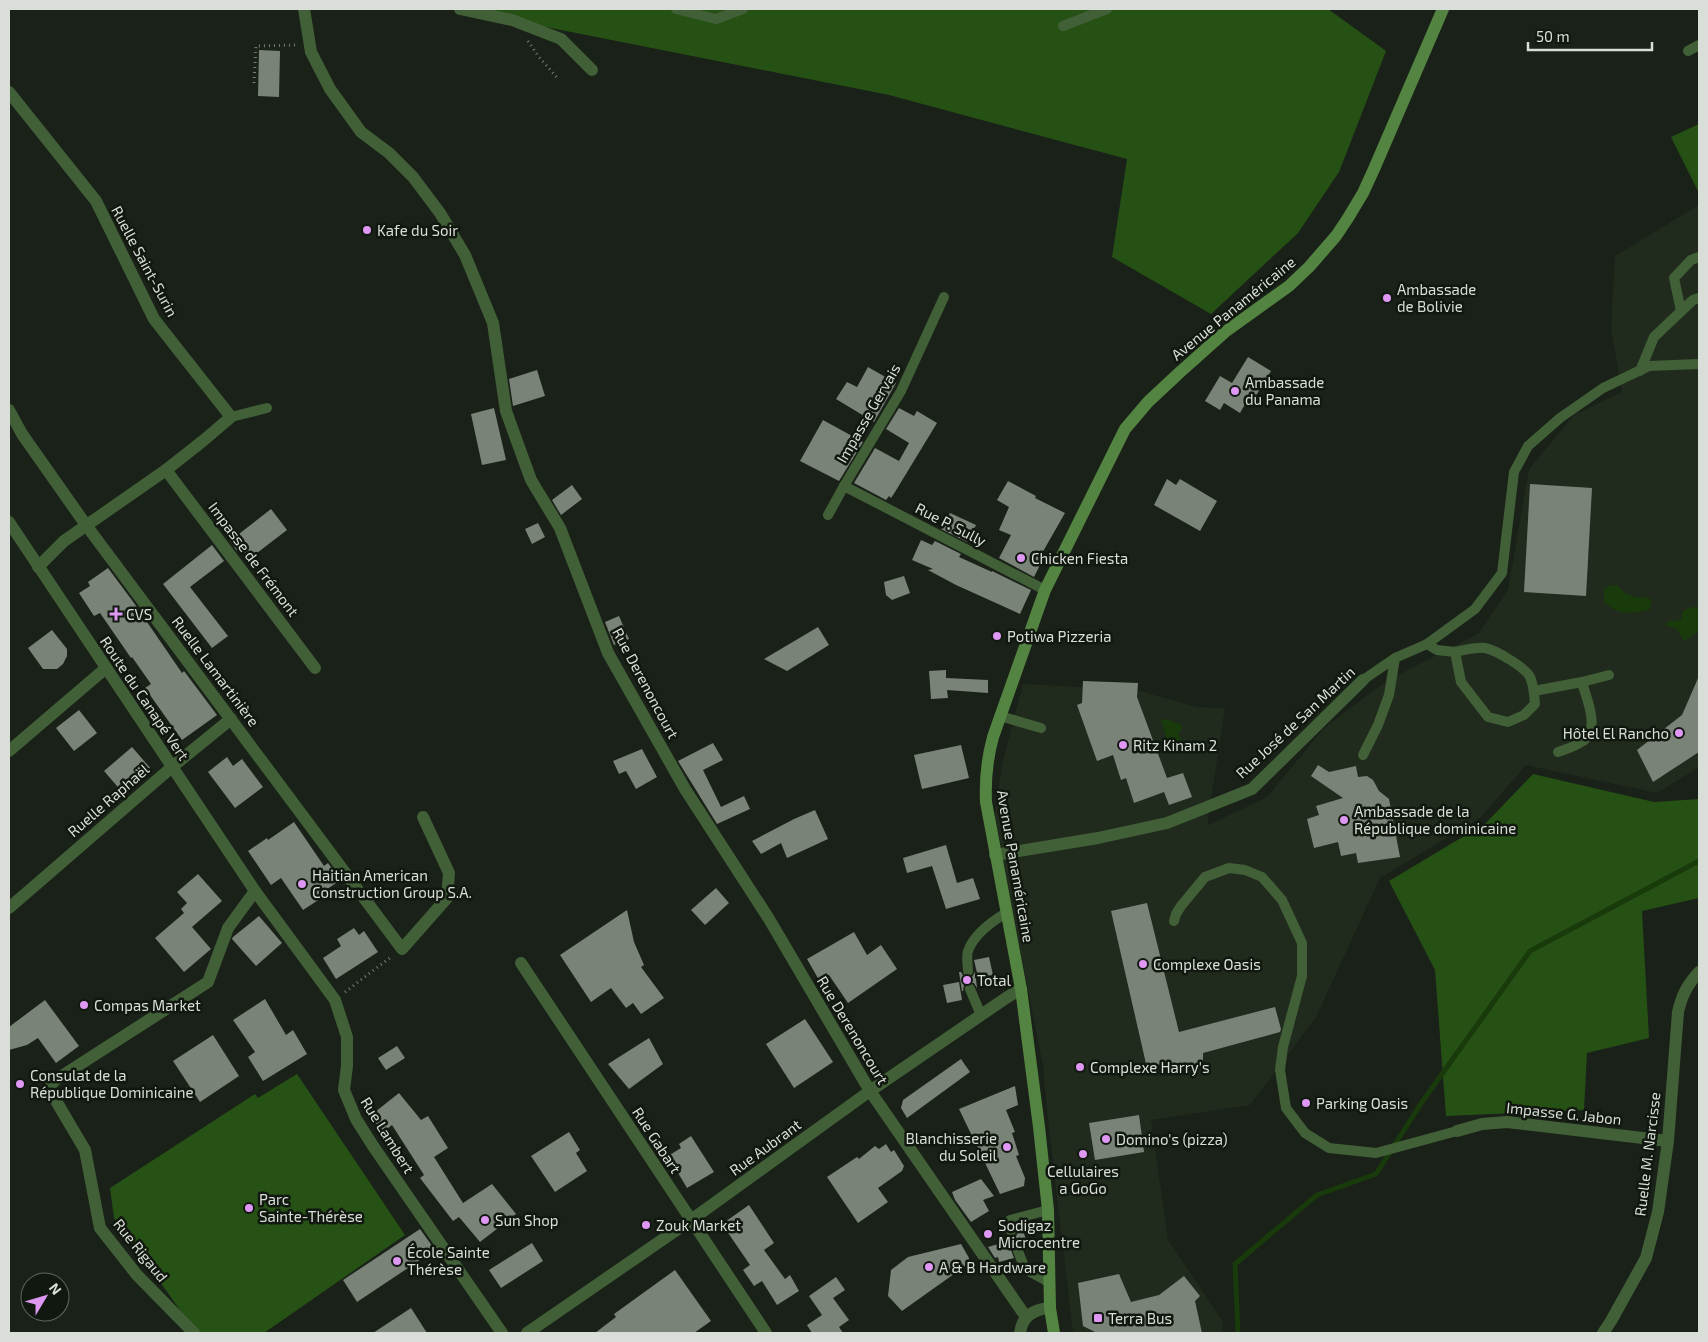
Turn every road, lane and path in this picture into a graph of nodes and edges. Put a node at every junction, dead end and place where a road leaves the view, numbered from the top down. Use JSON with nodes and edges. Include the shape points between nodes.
{"nodes":[{"id":1,"x":304,"y":9,"type":"edge"},
{"id":2,"x":460,"y":9,"type":"edge"},
{"id":3,"x":676,"y":9,"type":"edge"},
{"id":4,"x":743,"y":9,"type":"edge"},
{"id":5,"x":1107,"y":9,"type":"edge"},
{"id":6,"x":1444,"y":9,"type":"edge"},
{"id":7,"x":519,"y":23,"type":"junction"},
{"id":8,"x":1063,"y":26,"type":"dead end"},
{"id":9,"x":310,"y":44,"type":"junction"},
{"id":10,"x":1699,"y":46,"type":"edge"},
{"id":11,"x":1688,"y":50,"type":"dead end"},
{"id":12,"x":592,"y":70,"type":"dead end"},
{"id":13,"x":559,"y":80,"type":"dead end"},
{"id":14,"x":254,"y":83,"type":"dead end"},
{"id":15,"x":9,"y":92,"type":"edge"},
{"id":16,"x":1699,"y":257,"type":"edge"},
{"id":17,"x":944,"y":296,"type":"dead end"},
{"id":18,"x":1699,"y":298,"type":"edge"},
{"id":19,"x":1681,"y":311,"type":"junction"},
{"id":20,"x":1699,"y":364,"type":"edge"},
{"id":21,"x":1640,"y":370,"type":"junction"},
{"id":22,"x":267,"y":408,"type":"dead end"},
{"id":23,"x":9,"y":410,"type":"edge"},
{"id":24,"x":231,"y":417,"type":"junction"},
{"id":25,"x":166,"y":470,"type":"junction"},
{"id":26,"x":844,"y":486,"type":"junction"},
{"id":27,"x":828,"y":514,"type":"dead end"},
{"id":28,"x":9,"y":522,"type":"edge"},
{"id":29,"x":86,"y":525,"type":"junction"},
{"id":30,"x":38,"y":567,"type":"junction"},
{"id":31,"x":1045,"y":590,"type":"junction"},
{"id":32,"x":1427,"y":644,"type":"junction"},
{"id":33,"x":1455,"y":652,"type":"junction"},
{"id":34,"x":1395,"y":658,"type":"junction"},
{"id":35,"x":106,"y":668,"type":"junction"},
{"id":36,"x":315,"y":668,"type":"dead end"},
{"id":37,"x":1610,"y":675,"type":"dead end"},
{"id":38,"x":1363,"y":680,"type":"joint"},
{"id":39,"x":1582,"y":682,"type":"junction"},
{"id":40,"x":1534,"y":691,"type":"junction"},
{"id":41,"x":1000,"y":716,"type":"junction"},
{"id":42,"x":231,"y":719,"type":"junction"},
{"id":43,"x":1041,"y":728,"type":"dead end"},
{"id":44,"x":9,"y":751,"type":"edge"},
{"id":45,"x":1558,"y":752,"type":"dead end"},
{"id":46,"x":1363,"y":754,"type":"dead end"},
{"id":47,"x":172,"y":767,"type":"junction"},
{"id":48,"x":424,"y":817,"type":"dead end"},
{"id":49,"x":995,"y":856,"type":"junction"},
{"id":50,"x":255,"y":891,"type":"junction"},
{"id":51,"x":9,"y":908,"type":"edge"},
{"id":52,"x":1006,"y":913,"type":"junction"},
{"id":53,"x":1174,"y":921,"type":"dead end"},
{"id":54,"x":402,"y":949,"type":"junction"},
{"id":55,"x":521,"y":963,"type":"dead end"},
{"id":56,"x":968,"y":971,"type":"dead end"},
{"id":57,"x":1699,"y":972,"type":"edge"},
{"id":58,"x":970,"y":989,"type":"dead end"},
{"id":59,"x":1021,"y":989,"type":"junction"},
{"id":60,"x":335,"y":1000,"type":"junction"},
{"id":61,"x":981,"y":1015,"type":"junction"},
{"id":62,"x":870,"y":1091,"type":"junction"},
{"id":63,"x":1457,"y":1131,"type":"joint"},
{"id":64,"x":1668,"y":1141,"type":"junction"},
{"id":65,"x":1048,"y":1210,"type":"junction"},
{"id":66,"x":691,"y":1220,"type":"junction"},
{"id":67,"x":1011,"y":1231,"type":"dead end"},
{"id":68,"x":1018,"y":1251,"type":"dead end"},
{"id":69,"x":1049,"y":1282,"type":"junction"},
{"id":70,"x":1050,"y":1308,"type":"junction"},
{"id":71,"x":1026,"y":1317,"type":"junction"},
{"id":72,"x":194,"y":1333,"type":"edge"},
{"id":73,"x":502,"y":1333,"type":"edge"},
{"id":74,"x":527,"y":1333,"type":"edge"},
{"id":75,"x":766,"y":1333,"type":"edge"},
{"id":76,"x":1020,"y":1333,"type":"edge"},
{"id":77,"x":1054,"y":1333,"type":"edge"},
{"id":78,"x":1603,"y":1333,"type":"edge"}],
"edges":[{"from":1,"to":9,"type":"street","name":"Rue Derenoncourt"},
{"from":2,"to":7,"type":"street"},
{"from":3,"to":4,"type":"lane","via":[[716,19]]},
{"from":5,"to":8,"type":"lane"},
{"from":6,"to":31,"type":"main road","name":"Avenue Panaméricaine","via":[[1363,193],[1348,218],[1320,255],[1289,286],[1225,332],[1133,419]]},
{"from":7,"to":12,"type":"street","via":[[560,39]]},
{"from":7,"to":13,"type":"path","via":[[539,57]]},
{"from":9,"to":14,"type":"path","via":[[256,46]]},
{"from":9,"to":62,"type":"street","name":"Rue Derenoncourt","via":[[330,89],[360,132],[389,153],[412,177],[440,213],[465,255],[493,323],[506,411],[531,480],[560,528],[608,653],[685,790],[769,920]]},
{"from":10,"to":11,"type":"lane"},
{"from":15,"to":24,"type":"street","name":"Ruelle Saint-Surin","via":[[96,201],[154,319]]},
{"from":16,"to":19,"type":"lane","via":[[1691,260],[1674,278]]},
{"from":17,"to":26,"type":"lane","name":"Impasse Gervais","via":[[901,391]]},
{"from":18,"to":19,"type":"lane"},
{"from":19,"to":21,"type":"lane","via":[[1654,337]]},
{"from":20,"to":21,"type":"lane","name":"Rue José de San Martin","via":[[1649,366]]},
{"from":21,"to":32,"type":"lane","name":"Rue José de San Martin","via":[[1603,388],[1560,418],[1528,446],[1514,472],[1502,573],[1474,609]]},
{"from":22,"to":24,"type":"lane"},
{"from":23,"to":29,"type":"street","name":"Ruelle Lamartinière","via":[[22,434]]},
{"from":24,"to":25,"type":"street"},
{"from":25,"to":29,"type":"street"},
{"from":25,"to":36,"type":"street","name":"Impasse de Frémont"},
{"from":26,"to":27,"type":"lane","name":"Impasse Gervais"},
{"from":26,"to":31,"type":"lane","name":"Rue P. Sully"},
{"from":28,"to":30,"type":"street","name":"Route du Canapé Vert"},
{"from":29,"to":30,"type":"street"},
{"from":29,"to":42,"type":"street","name":"Ruelle Lamartinière"},
{"from":30,"to":35,"type":"street","name":"Route du Canapé Vert"},
{"from":31,"to":41,"type":"main road","name":"Avenue Panaméricaine"},
{"from":32,"to":33,"type":"lane","via":[[1437,650]]},
{"from":32,"to":34,"type":"lane","name":"Rue José de San Martin"},
{"from":33,"to":40,"type":"lane","via":[[1487,648],[1517,664],[1530,676]]},
{"from":33,"to":40,"type":"lane","via":[[1460,682],[1488,717],[1508,722],[1524,715],[1535,704]]},
{"from":34,"to":38,"type":"lane","name":"Rue José de San Martin"},
{"from":34,"to":46,"type":"lane","via":[[1389,695]]},
{"from":35,"to":44,"type":"street"},
{"from":35,"to":47,"type":"street","name":"Route du Canapé Vert"},
{"from":37,"to":39,"type":"lane"},
{"from":38,"to":49,"type":"street","name":"Rue José de San Martin","via":[[1252,789],[1167,822]]},
{"from":39,"to":40,"type":"lane"},
{"from":39,"to":45,"type":"lane","via":[[1592,731],[1585,740]]},
{"from":41,"to":43,"type":"lane"},
{"from":41,"to":49,"type":"main road","name":"Avenue Panaméricaine","via":[[988,752],[985,784]]},
{"from":42,"to":47,"type":"street","name":"Ruelle Raphaël"},
{"from":42,"to":54,"type":"street","name":"Ruelle Lamartinière"},
{"from":47,"to":50,"type":"street","name":"Route du Canapé Vert"},
{"from":47,"to":51,"type":"street","name":"Ruelle Raphaël"},
{"from":48,"to":54,"type":"street","via":[[449,873],[448,898]]},
{"from":49,"to":52,"type":"main road","name":"Avenue Panaméricaine"},
{"from":50,"to":60,"type":"street","name":"Rue Lambert"},
{"from":50,"to":72,"type":"street","name":"Rue Rigaud","via":[[228,928],[208,982],[54,1081],[49,1090],[85,1150],[100,1228],[137,1275]]},
{"from":52,"to":56,"type":"lane","via":[[985,927],[974,940],[967,952]]},
{"from":52,"to":59,"type":"main road","name":"Avenue Panaméricaine"},
{"from":53,"to":63,"type":"lane","via":[[1181,906],[1205,877],[1229,868],[1262,877],[1282,900],[1302,943],[1302,976],[1280,1070],[1286,1108],[1306,1133],[1329,1148],[1376,1153]]},
{"from":54,"to":60,"type":"path"},
{"from":55,"to":66,"type":"street","name":"Rue Gabart"},
{"from":57,"to":64,"type":"street","name":"Ruelle M. Narcisse","via":[[1682,995],[1678,1012]]},
{"from":58,"to":61,"type":"lane"},
{"from":59,"to":61,"type":"street","name":"Rue Aubrant"},
{"from":59,"to":65,"type":"main road","name":"Avenue Panaméricaine"},
{"from":60,"to":73,"type":"street","name":"Rue Lambert","via":[[347,1037],[344,1090],[356,1119]]},
{"from":61,"to":62,"type":"street","name":"Rue Aubrant"},
{"from":62,"to":66,"type":"street","name":"Rue Aubrant"},
{"from":62,"to":71,"type":"street","name":"Rue Derenoncourt"},
{"from":63,"to":64,"type":"street","name":"Impasse G. Jabon","via":[[1506,1122]]},
{"from":64,"to":78,"type":"street","name":"Ruelle M. Narcisse","via":[[1658,1212],[1646,1258]]},
{"from":65,"to":67,"type":"lane","via":[[1010,1220]]},
{"from":65,"to":69,"type":"main road","name":"Avenue Panaméricaine"},
{"from":66,"to":74,"type":"street","name":"Rue Aubrant"},
{"from":66,"to":75,"type":"street","name":"Rue Gabart"},
{"from":68,"to":69,"type":"lane","via":[[1025,1269]]},
{"from":69,"to":70,"type":"main road","name":"Avenue Panaméricaine"},
{"from":70,"to":71,"type":"street","via":[[1041,1308]]},
{"from":70,"to":77,"type":"main road","name":"Avenue Panaméricaine"},
{"from":71,"to":76,"type":"street"}]}
